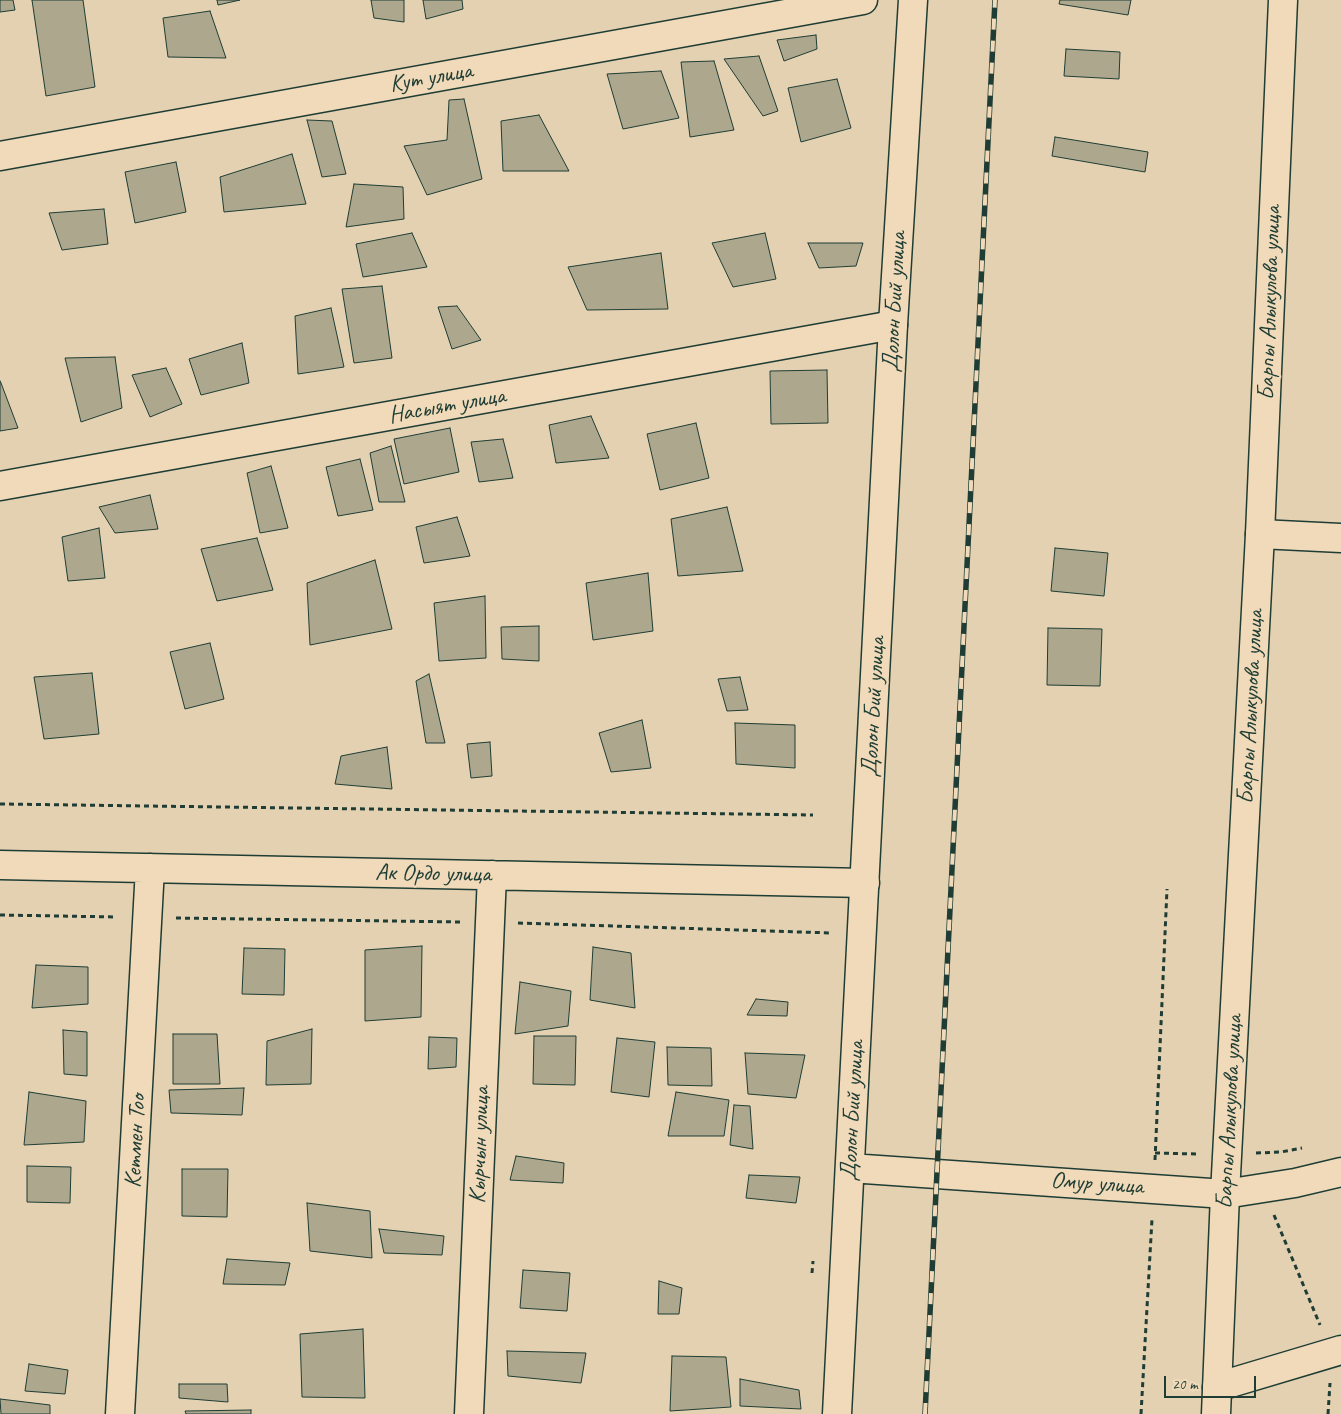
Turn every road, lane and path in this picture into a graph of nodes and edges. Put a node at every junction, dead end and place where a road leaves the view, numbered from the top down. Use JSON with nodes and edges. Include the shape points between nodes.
{"nodes":[{"id":1,"x":863,"y":0,"type":"edge"},
{"id":2,"x":913,"y":0,"type":"edge"},
{"id":3,"x":1283,"y":0,"type":"edge"},
{"id":4,"x":0,"y":156,"type":"edge"},
{"id":5,"x":893,"y":325,"type":"junction"},
{"id":6,"x":0,"y":486,"type":"edge"},
{"id":7,"x":1260,"y":534,"type":"junction"},
{"id":8,"x":1341,"y":538,"type":"edge"},
{"id":9,"x":0,"y":804,"type":"edge"},
{"id":10,"x":813,"y":814,"type":"dead end"},
{"id":11,"x":0,"y":865,"type":"edge"},
{"id":12,"x":150,"y":868,"type":"junction"},
{"id":13,"x":492,"y":875,"type":"junction"},
{"id":14,"x":865,"y":883,"type":"junction"},
{"id":15,"x":1167,"y":889,"type":"dead end"},
{"id":16,"x":0,"y":915,"type":"edge"},
{"id":17,"x":148,"y":918,"type":"junction"},
{"id":18,"x":489,"y":923,"type":"junction"},
{"id":19,"x":832,"y":933,"type":"dead end"},
{"id":20,"x":1281,"y":1152,"type":"dead end"},
{"id":21,"x":850,"y":1168,"type":"junction"},
{"id":22,"x":1341,"y":1172,"type":"edge"},
{"id":23,"x":1277,"y":1186,"type":"junction"},
{"id":24,"x":1154,"y":1188,"type":"junction"},
{"id":25,"x":1225,"y":1194,"type":"junction"},
{"id":26,"x":1336,"y":1351,"type":"edge"},
{"id":27,"x":1217,"y":1387,"type":"junction"},
{"id":28,"x":120,"y":1414,"type":"edge"},
{"id":29,"x":469,"y":1414,"type":"edge"},
{"id":30,"x":837,"y":1414,"type":"edge"},
{"id":31,"x":1141,"y":1414,"type":"edge"},
{"id":32,"x":1216,"y":1414,"type":"edge"},
{"id":33,"x":1328,"y":1414,"type":"edge"}],
"edges":[{"from":1,"to":4,"type":"street","name":"Кут улица"},
{"from":2,"to":5,"type":"street","name":"Долон Бий улица"},
{"from":3,"to":7,"type":"street","name":"Барпы Алыкулова улица"},
{"from":5,"to":6,"type":"street","name":"Насыят улица"},
{"from":5,"to":14,"type":"street","name":"Долон Бий улица"},
{"from":7,"to":8,"type":"street"},
{"from":7,"to":25,"type":"street","name":"Барпы Алыкулова улица"},
{"from":9,"to":10,"type":"path"},
{"from":11,"to":12,"type":"street","name":"Ак Ордо улица"},
{"from":12,"to":13,"type":"street","name":"Ак Ордо улица"},
{"from":12,"to":17,"type":"street","name":"Кетмен Тоо"},
{"from":13,"to":14,"type":"street","name":"Ак Ордо улица"},
{"from":13,"to":18,"type":"street","name":"Кырчын улица"},
{"from":14,"to":21,"type":"street","name":"Долон Бий улица"},
{"from":15,"to":24,"type":"path"},
{"from":16,"to":17,"type":"path"},
{"from":17,"to":18,"type":"path"},
{"from":17,"to":28,"type":"street","name":"Кетмен Тоо"},
{"from":18,"to":19,"type":"path"},
{"from":18,"to":29,"type":"street","name":"Кырчын улица"},
{"from":20,"to":23,"type":"path"},
{"from":21,"to":24,"type":"street","name":"Омур улица"},
{"from":21,"to":30,"type":"street","name":"Долон Бий улица"},
{"from":22,"to":23,"type":"street","name":"Омур улица"},
{"from":23,"to":25,"type":"street","name":"Омур улица"},
{"from":23,"to":26,"type":"path","via":[[1274,1216]]},
{"from":24,"to":25,"type":"street","name":"Омур улица"},
{"from":24,"to":31,"type":"path"},
{"from":25,"to":27,"type":"street","name":"Барпы Алыкулова улица"},
{"from":26,"to":27,"type":"street"},
{"from":26,"to":33,"type":"path"},
{"from":27,"to":32,"type":"street","name":"Барпы Алыкулова улица"}]}
